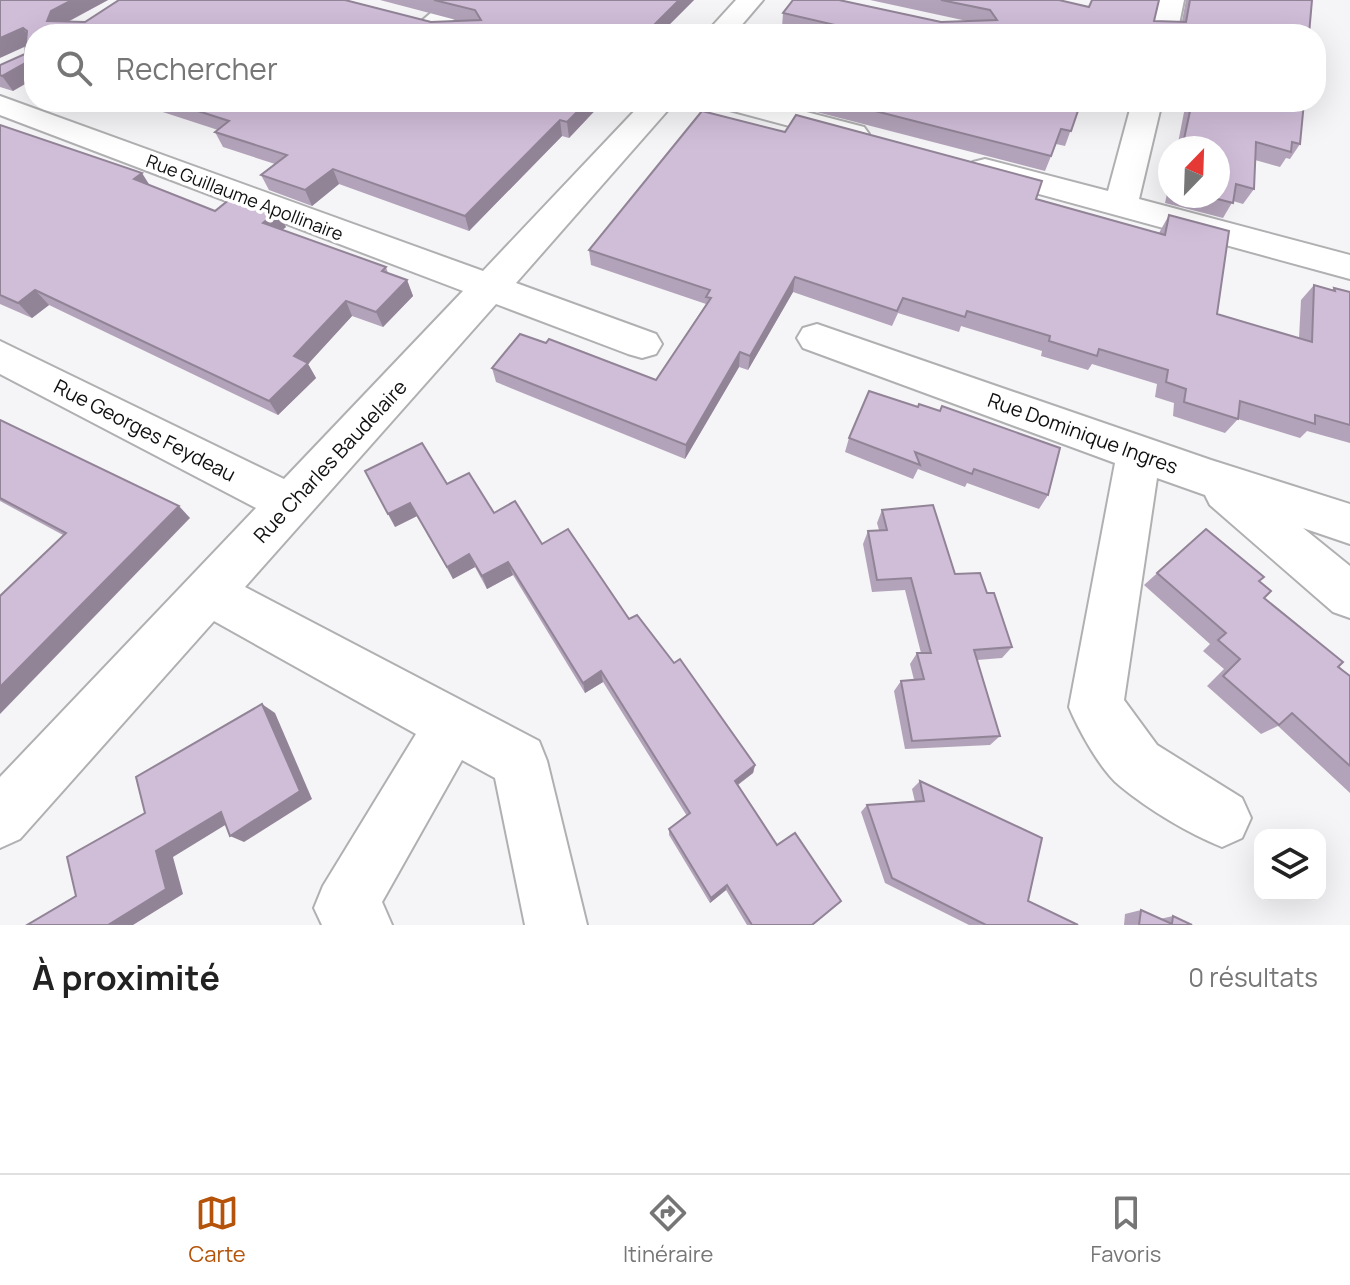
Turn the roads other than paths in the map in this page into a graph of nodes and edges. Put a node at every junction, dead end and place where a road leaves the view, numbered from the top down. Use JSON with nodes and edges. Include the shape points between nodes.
{"nodes":[{"id":1,"x":463,"y":0,"type":"edge"},
{"id":2,"x":750,"y":0,"type":"edge"},
{"id":3,"x":1171,"y":0,"type":"edge"},
{"id":4,"x":405,"y":17,"type":"edge"},
{"id":5,"x":432,"y":24,"type":"joint"},
{"id":6,"x":728,"y":24,"type":"edge"},
{"id":7,"x":1165,"y":24,"type":"edge"},
{"id":8,"x":0,"y":105,"type":"edge"},
{"id":9,"x":651,"y":112,"type":"edge"},
{"id":10,"x":770,"y":112,"type":"edge"},
{"id":11,"x":1144,"y":112,"type":"edge"},
{"id":12,"x":881,"y":142,"type":"edge"},
{"id":13,"x":956,"y":162,"type":"edge"},
{"id":14,"x":1121,"y":205,"type":"junction"},
{"id":15,"x":1350,"y":267,"type":"edge"},
{"id":16,"x":489,"y":289,"type":"junction"},
{"id":17,"x":817,"y":338,"type":"dead end"},
{"id":18,"x":642,"y":344,"type":"dead end"},
{"id":19,"x":0,"y":356,"type":"edge"},
{"id":20,"x":1139,"y":453,"type":"junction"},
{"id":21,"x":1209,"y":478,"type":"junction"},
{"id":22,"x":289,"y":503,"type":"junction"},
{"id":23,"x":1350,"y":524,"type":"edge"},
{"id":24,"x":207,"y":592,"type":"junction"},
{"id":25,"x":1350,"y":596,"type":"edge"},
{"id":26,"x":452,"y":725,"type":"junction"},
{"id":27,"x":1222,"y":818,"type":"dead end"},
{"id":28,"x":0,"y":819,"type":"edge"},
{"id":29,"x":361,"y":925,"type":"edge"},
{"id":30,"x":556,"y":925,"type":"edge"}],
"edges":[{"from":1,"to":5,"type":"street"},
{"from":2,"to":6,"type":"street"},
{"from":3,"to":7,"type":"street"},
{"from":4,"to":5,"type":"street"},
{"from":8,"to":16,"type":"street","name":"Rue Guillaume Apollinaire"},
{"from":9,"to":16,"type":"street","name":"Rue Charles Baudelaire"},
{"from":10,"to":12,"type":"street"},
{"from":11,"to":14,"type":"street"},
{"from":13,"to":14,"type":"street"},
{"from":14,"to":15,"type":"street"},
{"from":16,"to":18,"type":"street","name":"Rue Guillaume Apollinaire"},
{"from":16,"to":22,"type":"street","name":"Rue Charles Baudelaire"},
{"from":17,"to":20,"type":"street","name":"Rue Dominique Ingres"},
{"from":19,"to":22,"type":"street","name":"Rue Georges Feydeau"},
{"from":20,"to":21,"type":"street","name":"Rue Dominique Ingres"},
{"from":20,"to":27,"type":"street","via":[[1096,707],[1137,765]]},
{"from":21,"to":23,"type":"street","name":"Rue Dominique Ingres"},
{"from":21,"to":25,"type":"street"},
{"from":22,"to":24,"type":"street","name":"Rue Charles Baudelaire"},
{"from":24,"to":26,"type":"street"},
{"from":24,"to":28,"type":"street","name":"Rue Charles Baudelaire"},
{"from":26,"to":29,"type":"street","via":[[345,908]]},
{"from":26,"to":30,"type":"street","via":[[519,761]]}]}
